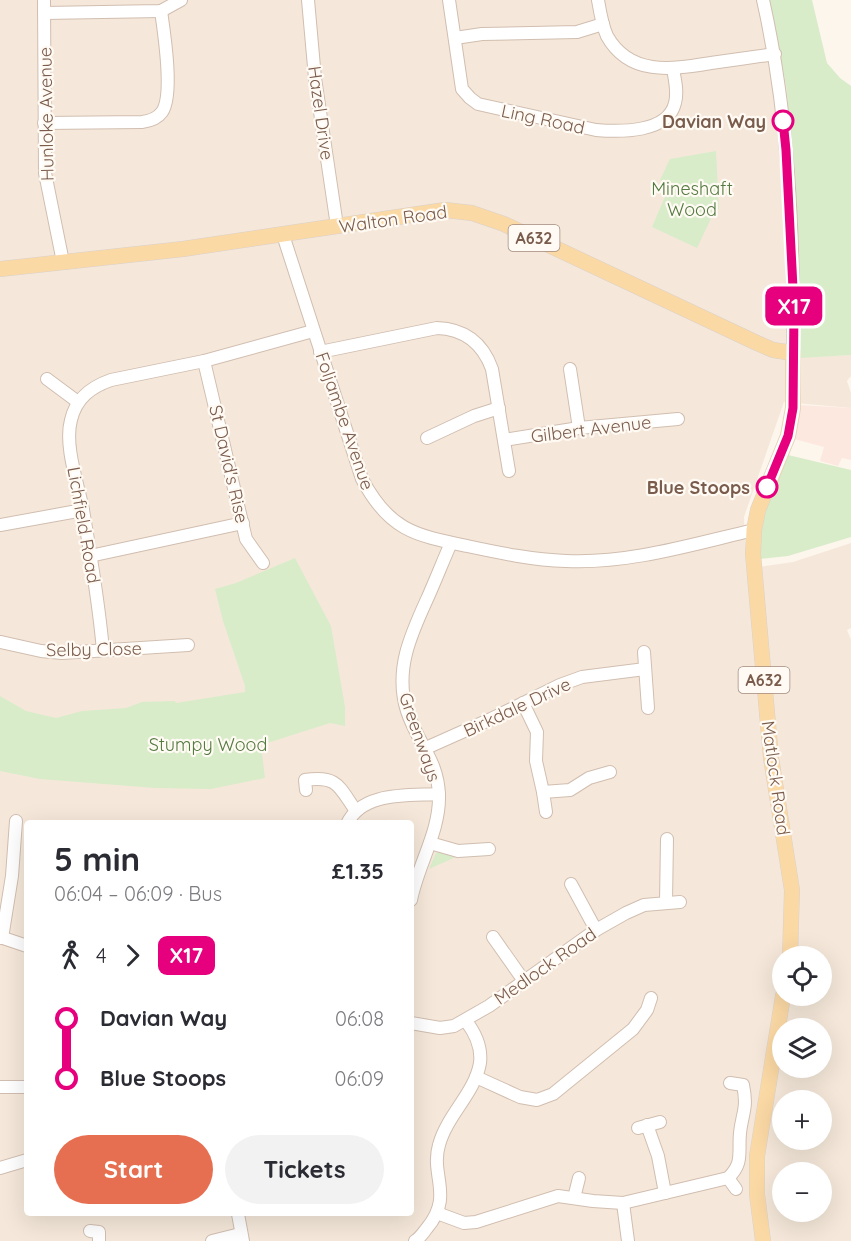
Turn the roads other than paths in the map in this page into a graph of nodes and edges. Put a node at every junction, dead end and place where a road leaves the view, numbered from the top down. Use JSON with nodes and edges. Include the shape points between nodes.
{"nodes":[{"id":1,"x":181,"y":0,"type":"edge"},
{"id":2,"x":308,"y":0,"type":"edge"},
{"id":3,"x":449,"y":0,"type":"edge"},
{"id":4,"x":598,"y":0,"type":"edge"},
{"id":5,"x":763,"y":0,"type":"edge"},
{"id":6,"x":44,"y":6,"type":"edge"},
{"id":7,"x":161,"y":11,"type":"junction"},
{"id":8,"x":603,"y":24,"type":"junction"},
{"id":9,"x":455,"y":38,"type":"junction"},
{"id":10,"x":775,"y":54,"type":"junction"},
{"id":11,"x":673,"y":69,"type":"junction"},
{"id":12,"x":44,"y":123,"type":"junction"},
{"id":13,"x":337,"y":226,"type":"junction"},
{"id":14,"x":284,"y":235,"type":"junction"},
{"id":15,"x":63,"y":262,"type":"junction"},
{"id":16,"x":0,"y":269,"type":"edge"},
{"id":17,"x":313,"y":331,"type":"junction"},
{"id":18,"x":320,"y":352,"type":"junction"},
{"id":19,"x":794,"y":353,"type":"junction"},
{"id":20,"x":204,"y":361,"type":"junction"},
{"id":21,"x":570,"y":369,"type":"dead end"},
{"id":22,"x":44,"y":377,"type":"dead end"},
{"id":23,"x":78,"y":402,"type":"junction"},
{"id":24,"x":499,"y":408,"type":"junction"},
{"id":25,"x":678,"y":419,"type":"dead end"},
{"id":26,"x":579,"y":429,"type":"junction"},
{"id":27,"x":428,"y":438,"type":"dead end"},
{"id":28,"x":504,"y":440,"type":"junction"},
{"id":29,"x":509,"y":471,"type":"dead end"},
{"id":30,"x":83,"y":510,"type":"junction"},
{"id":31,"x":243,"y":523,"type":"junction"},
{"id":32,"x":0,"y":525,"type":"edge"},
{"id":33,"x":754,"y":530,"type":"junction"},
{"id":34,"x":451,"y":543,"type":"junction"},
{"id":35,"x":90,"y":556,"type":"junction"},
{"id":36,"x":263,"y":563,"type":"dead end"},
{"id":37,"x":1,"y":642,"type":"edge"},
{"id":38,"x":188,"y":645,"type":"dead end"},
{"id":39,"x":103,"y":651,"type":"junction"},
{"id":40,"x":644,"y":652,"type":"dead end"},
{"id":41,"x":645,"y":669,"type":"junction"},
{"id":42,"x":523,"y":702,"type":"junction"},
{"id":43,"x":648,"y":708,"type":"dead end"},
{"id":44,"x":426,"y":748,"type":"junction"},
{"id":45,"x":610,"y":772,"type":"dead end"},
{"id":46,"x":302,"y":784,"type":"dead end"},
{"id":47,"x":543,"y":792,"type":"junction"},
{"id":48,"x":439,"y":794,"type":"junction"},
{"id":49,"x":356,"y":811,"type":"junction"},
{"id":50,"x":546,"y":812,"type":"dead end"},
{"id":51,"x":350,"y":820,"type":"edge"},
{"id":52,"x":16,"y":821,"type":"dead end"},
{"id":53,"x":667,"y":839,"type":"dead end"},
{"id":54,"x":430,"y":843,"type":"junction"},
{"id":55,"x":481,"y":846,"type":"dead end"},
{"id":56,"x":575,"y":886,"type":"dead end"},
{"id":57,"x":414,"y":889,"type":"edge"},
{"id":58,"x":666,"y":902,"type":"junction"},
{"id":59,"x":680,"y":902,"type":"dead end"},
{"id":60,"x":596,"y":930,"type":"junction"},
{"id":61,"x":1,"y":938,"type":"edge"},
{"id":62,"x":498,"y":938,"type":"dead end"},
{"id":63,"x":24,"y":944,"type":"edge"},
{"id":64,"x":790,"y":946,"type":"edge"},
{"id":65,"x":524,"y":981,"type":"junction"},
{"id":66,"x":781,"y":1006,"type":"edge"},
{"id":67,"x":651,"y":1008,"type":"dead end"},
{"id":68,"x":466,"y":1021,"type":"junction"},
{"id":69,"x":414,"y":1024,"type":"edge"},
{"id":70,"x":476,"y":1077,"type":"junction"},
{"id":71,"x":730,"y":1083,"type":"dead end"},
{"id":72,"x":0,"y":1087,"type":"edge"},
{"id":73,"x":24,"y":1087,"type":"edge"},
{"id":74,"x":660,"y":1122,"type":"dead end"},
{"id":75,"x":24,"y":1161,"type":"edge"},
{"id":76,"x":0,"y":1168,"type":"edge"},
{"id":77,"x":579,"y":1178,"type":"dead end"},
{"id":78,"x":728,"y":1178,"type":"junction"},
{"id":79,"x":736,"y":1190,"type":"dead end"},
{"id":80,"x":665,"y":1193,"type":"junction"},
{"id":81,"x":574,"y":1197,"type":"junction"},
{"id":82,"x":623,"y":1203,"type":"junction"},
{"id":83,"x":437,"y":1213,"type":"junction"},
{"id":84,"x":238,"y":1216,"type":"edge"},
{"id":85,"x":242,"y":1238,"type":"edge"},
{"id":86,"x":212,"y":1241,"type":"edge"},
{"id":87,"x":415,"y":1241,"type":"edge"},
{"id":88,"x":628,"y":1241,"type":"edge"},
{"id":89,"x":763,"y":1241,"type":"edge"}],
"edges":[{"from":1,"to":7,"type":"street"},
{"from":2,"to":13,"type":"street","name":"Hazel Drive"},
{"from":3,"to":9,"type":"street","name":"Ling Road"},
{"from":4,"to":8,"type":"street"},
{"from":5,"to":10,"type":"street"},
{"from":6,"to":7,"type":"street"},
{"from":6,"to":12,"type":"street","name":"Hunloke Avenue"},
{"from":7,"to":12,"type":"street","via":[[167,87],[165,109],[160,115],[142,122]]},
{"from":8,"to":9,"type":"street","via":[[577,32]]},
{"from":8,"to":11,"type":"street","via":[[624,55],[645,66]]},
{"from":9,"to":11,"type":"street","name":"Ling Road","via":[[462,89],[478,104],[596,130],[648,126],[664,120],[675,102]]},
{"from":10,"to":11,"type":"street"},
{"from":10,"to":19,"type":"street","via":[[786,150]]},
{"from":12,"to":15,"type":"street","name":"Hunloke Avenue","via":[[45,173]]},
{"from":13,"to":14,"type":"main road","name":"Walton Road","number":"A632"},
{"from":13,"to":19,"type":"main road","name":"Walton Road","number":"A632","via":[[446,210],[472,213],[504,224],[769,348]]},
{"from":14,"to":15,"type":"main road","name":"Walton Road","number":"A632"},
{"from":14,"to":17,"type":"street","name":"Foljambe Avenue"},
{"from":15,"to":16,"type":"main road","name":"Walton Road","number":"A632"},
{"from":17,"to":18,"type":"street","name":"Foljambe Avenue"},
{"from":17,"to":20,"type":"street"},
{"from":18,"to":24,"type":"street","via":[[437,328],[458,332],[474,340],[487,356]]},
{"from":18,"to":34,"type":"street","name":"Foljambe Avenue","via":[[372,499],[399,526]]},
{"from":19,"to":33,"type":"main road","name":"Matlock Road","number":"A632","via":[[788,436],[762,499]]},
{"from":20,"to":23,"type":"street","via":[[111,380],[87,392]]},
{"from":20,"to":31,"type":"street","name":"St David's Rise"},
{"from":21,"to":26,"type":"street"},
{"from":22,"to":23,"type":"street"},
{"from":23,"to":30,"type":"street","name":"Lichfield Road","via":[[69,432]]},
{"from":24,"to":27,"type":"street"},
{"from":24,"to":28,"type":"street"},
{"from":25,"to":26,"type":"street","name":"Gilbert Avenue"},
{"from":26,"to":28,"type":"street","name":"Gilbert Avenue"},
{"from":28,"to":29,"type":"street"},
{"from":30,"to":32,"type":"street"},
{"from":30,"to":35,"type":"street","name":"Lichfield Road"},
{"from":31,"to":35,"type":"street"},
{"from":31,"to":36,"type":"street","name":"St David's Rise","via":[[246,539]]},
{"from":33,"to":34,"type":"street","name":"Foljambe Avenue","via":[[630,557],[587,561],[534,559]]},
{"from":33,"to":64,"type":"main road","name":"Matlock Road","number":"A632","via":[[753,564],[771,758],[792,890]]},
{"from":34,"to":44,"type":"street","name":"Greenways","via":[[408,643],[402,674],[408,712]]},
{"from":35,"to":39,"type":"street","name":"Lichfield Road"},
{"from":37,"to":39,"type":"street","name":"Selby Close","via":[[51,652]]},
{"from":38,"to":39,"type":"street","name":"Selby Close"},
{"from":40,"to":41,"type":"street"},
{"from":41,"to":42,"type":"street","name":"Birkdale Drive","via":[[582,677]]},
{"from":41,"to":43,"type":"street"},
{"from":42,"to":44,"type":"street","name":"Birkdale Drive"},
{"from":42,"to":47,"type":"street","via":[[537,732],[536,761]]},
{"from":44,"to":48,"type":"street","name":"Greenways"},
{"from":45,"to":47,"type":"street","via":[[589,778],[570,790]]},
{"from":46,"to":49,"type":"street","via":[[318,778],[332,780]]},
{"from":47,"to":50,"type":"street"},
{"from":48,"to":49,"type":"street","via":[[376,799]]},
{"from":48,"to":54,"type":"street","name":"Greenways"},
{"from":49,"to":51,"type":"street"},
{"from":52,"to":61,"type":"street","via":[[12,876]]},
{"from":53,"to":58,"type":"street","via":[[662,853]]},
{"from":54,"to":55,"type":"street","via":[[458,851]]},
{"from":54,"to":57,"type":"street","name":"Greenways"},
{"from":56,"to":60,"type":"street"},
{"from":58,"to":59,"type":"street","name":"Medlock Road"},
{"from":58,"to":60,"type":"street","name":"Medlock Road","via":[[634,908]]},
{"from":60,"to":65,"type":"street","name":"Medlock Road"},
{"from":61,"to":63,"type":"street"},
{"from":62,"to":65,"type":"street"},
{"from":65,"to":68,"type":"street","name":"Medlock Road"},
{"from":66,"to":89,"type":"main road","via":[[757,1156]]},
{"from":67,"to":70,"type":"street","via":[[633,1029],[553,1094],[537,1100],[520,1097]]},
{"from":68,"to":69,"type":"street","name":"Medlock Road","via":[[440,1028]]},
{"from":68,"to":70,"type":"street","via":[[481,1054]]},
{"from":70,"to":83,"type":"street","via":[[438,1147],[441,1195]]},
{"from":71,"to":78,"type":"street","via":[[747,1082],[741,1155]]},
{"from":72,"to":73,"type":"street"},
{"from":74,"to":80,"type":"street","via":[[643,1127],[657,1155]]},
{"from":75,"to":76,"type":"street"},
{"from":77,"to":81,"type":"street"},
{"from":78,"to":79,"type":"street"},
{"from":78,"to":80,"type":"street"},
{"from":80,"to":82,"type":"street"},
{"from":81,"to":82,"type":"street"},
{"from":81,"to":83,"type":"street","via":[[550,1198],[476,1222]]},
{"from":82,"to":88,"type":"street"},
{"from":83,"to":87,"type":"street"},
{"from":84,"to":85,"type":"street"},
{"from":85,"to":86,"type":"street"}]}
